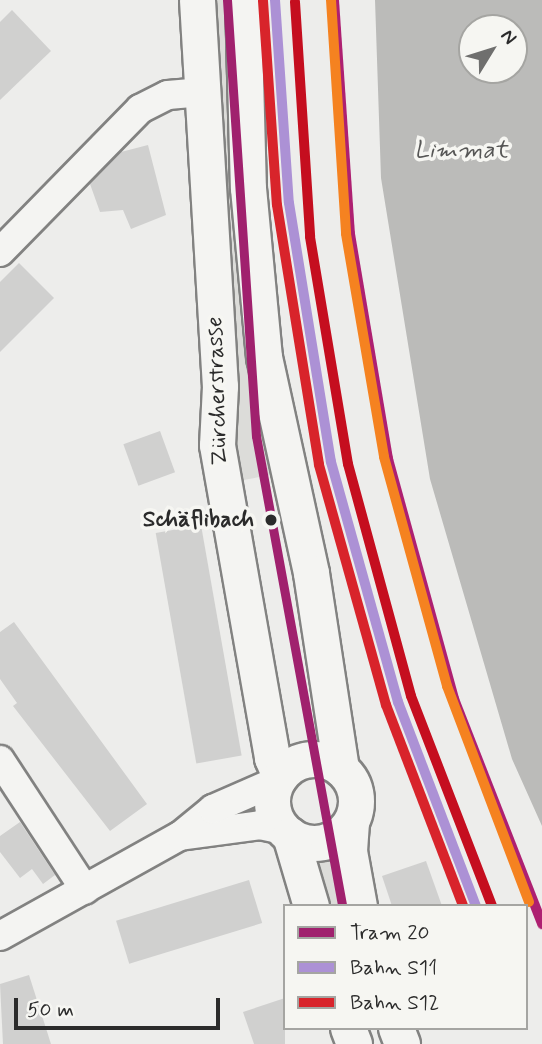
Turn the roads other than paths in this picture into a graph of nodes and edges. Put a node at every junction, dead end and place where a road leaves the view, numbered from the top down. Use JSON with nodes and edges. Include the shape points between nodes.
{"nodes":[{"id":1,"x":197,"y":0,"type":"edge"},
{"id":2,"x":243,"y":0,"type":"edge"},
{"id":3,"x":200,"y":92,"type":"junction"},
{"id":4,"x":0,"y":252,"type":"edge"},
{"id":5,"x":0,"y":760,"type":"edge"},
{"id":6,"x":341,"y":769,"type":"junction"},
{"id":7,"x":279,"y":779,"type":"junction"},
{"id":8,"x":351,"y":822,"type":"junction"},
{"id":9,"x":287,"y":833,"type":"junction"},
{"id":10,"x":180,"y":836,"type":"junction"},
{"id":11,"x":85,"y":890,"type":"junction"},
{"id":12,"x":310,"y":904,"type":"edge"},
{"id":13,"x":359,"y":904,"type":"edge"},
{"id":14,"x":0,"y":936,"type":"edge"}],
"edges":[{"from":1,"to":3,"type":"main road","name":"Zürcherstrasse"},
{"from":2,"to":6,"type":"main road","name":"Zürcherstrasse","via":[[248,188],[264,357],[312,573]]},
{"from":3,"to":4,"type":"street","via":[[168,95],[140,109]]},
{"from":3,"to":7,"type":"main road","name":"Zürcherstrasse","via":[[220,386],[217,444]]},
{"from":5,"to":11,"type":"street"},
{"from":6,"to":7,"type":"main road","via":[[309,759]]},
{"from":6,"to":8,"type":"main road","name":"Zürcherstrasse","via":[[356,794]]},
{"from":7,"to":9,"type":"main road","name":"Zürcherstrasse","via":[[273,807]]},
{"from":7,"to":10,"type":"street","via":[[213,809]]},
{"from":8,"to":9,"type":"main road","via":[[327,841]]},
{"from":8,"to":13,"type":"main road","name":"Zürcherstrasse","via":[[349,851]]},
{"from":9,"to":10,"type":"street","via":[[260,825]]},
{"from":9,"to":12,"type":"main road","name":"Zürcherstrasse"},
{"from":10,"to":11,"type":"street"},
{"from":11,"to":14,"type":"street"}]}
